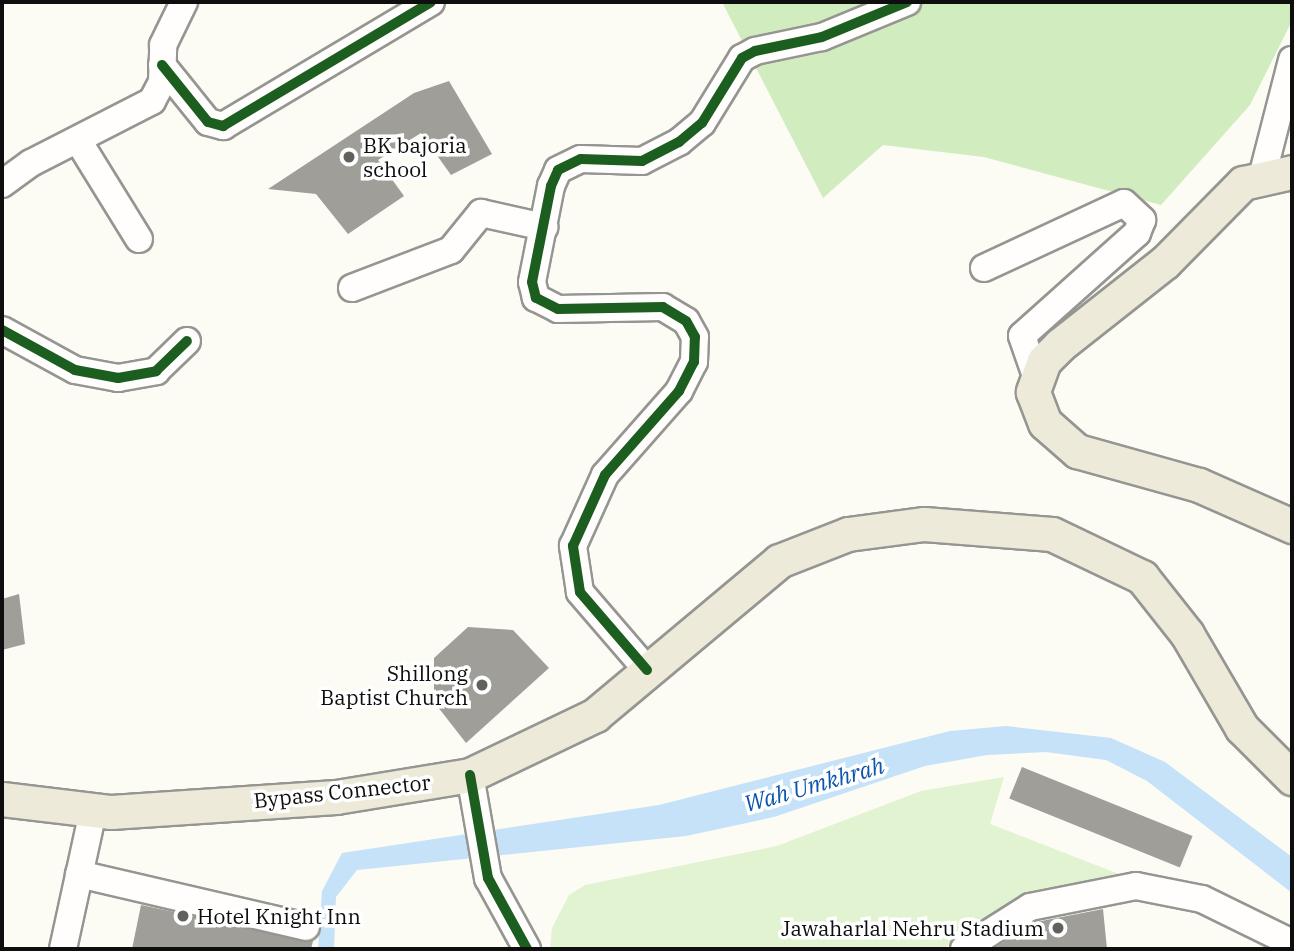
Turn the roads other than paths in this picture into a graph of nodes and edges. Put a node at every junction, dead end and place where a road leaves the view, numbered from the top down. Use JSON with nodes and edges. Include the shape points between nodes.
{"nodes":[{"id":1,"x":184,"y":2,"type":"edge"},
{"id":2,"x":430,"y":2,"type":"edge"},
{"id":3,"x":907,"y":2,"type":"edge"},
{"id":4,"x":1292,"y":61,"type":"edge"},
{"id":5,"x":162,"y":65,"type":"junction"},
{"id":6,"x":79,"y":142,"type":"junction"},
{"id":7,"x":1278,"y":173,"type":"edge"},
{"id":8,"x":2,"y":184,"type":"edge"},
{"id":9,"x":544,"y":227,"type":"junction"},
{"id":10,"x":139,"y":239,"type":"dead end"},
{"id":11,"x":984,"y":268,"type":"dead end"},
{"id":12,"x":352,"y":288,"type":"dead end"},
{"id":13,"x":2,"y":330,"type":"edge"},
{"id":14,"x":187,"y":341,"type":"dead end"},
{"id":15,"x":1036,"y":376,"type":"junction"},
{"id":16,"x":1292,"y":526,"type":"edge"},
{"id":17,"x":647,"y":670,"type":"junction"},
{"id":18,"x":470,"y":775,"type":"junction"},
{"id":19,"x":1292,"y":778,"type":"edge"},
{"id":20,"x":3,"y":799,"type":"edge"},
{"id":21,"x":93,"y":811,"type":"junction"},
{"id":22,"x":79,"y":874,"type":"junction"},
{"id":23,"x":306,"y":927,"type":"dead end"},
{"id":24,"x":1292,"y":943,"type":"edge"},
{"id":25,"x":63,"y":949,"type":"edge"},
{"id":26,"x":527,"y":949,"type":"edge"},
{"id":27,"x":964,"y":949,"type":"edge"}],
"edges":[{"from":1,"to":5,"type":"street","via":[[169,25]]},
{"from":2,"to":5,"type":"street","via":[[223,126],[208,122]]},
{"from":3,"to":9,"type":"street","via":[[822,37],[742,58],[702,123],[660,154],[642,161],[581,159],[558,170]]},
{"from":4,"to":7,"type":"street"},
{"from":5,"to":6,"type":"street","via":[[152,101]]},
{"from":6,"to":8,"type":"street","via":[[31,163]]},
{"from":6,"to":10,"type":"street"},
{"from":7,"to":15,"type":"main road","via":[[1243,183],[1165,262],[1060,345]]},
{"from":9,"to":12,"type":"street","via":[[481,214],[450,250]]},
{"from":9,"to":17,"type":"street","via":[[532,282],[537,298],[558,309],[663,307],[686,321],[695,337],[694,362],[679,391],[598,485],[573,547],[580,592]]},
{"from":11,"to":15,"type":"street","via":[[1124,203],[1142,220],[1137,233],[1022,335]]},
{"from":13,"to":14,"type":"street","via":[[75,370],[118,378],[156,371]]},
{"from":15,"to":16,"type":"main road","via":[[1037,409],[1077,451],[1199,485]]},
{"from":17,"to":18,"type":"main road","name":"Bypass Connector","via":[[595,715]]},
{"from":17,"to":19,"type":"main road","name":"Bypass Connector","via":[[736,592],[801,550],[880,528],[1007,527],[1052,534],[1142,577],[1186,634],[1242,728]]},
{"from":18,"to":21,"type":"main road","name":"Bypass Connector","via":[[336,797]]},
{"from":18,"to":26,"type":"street","via":[[484,862]]},
{"from":20,"to":21,"type":"main road","name":"Bypass Connector"},
{"from":21,"to":22,"type":"street"},
{"from":22,"to":23,"type":"street"},
{"from":22,"to":25,"type":"street"},
{"from":24,"to":27,"type":"street","via":[[1235,911],[1136,886],[1030,907]]}]}
